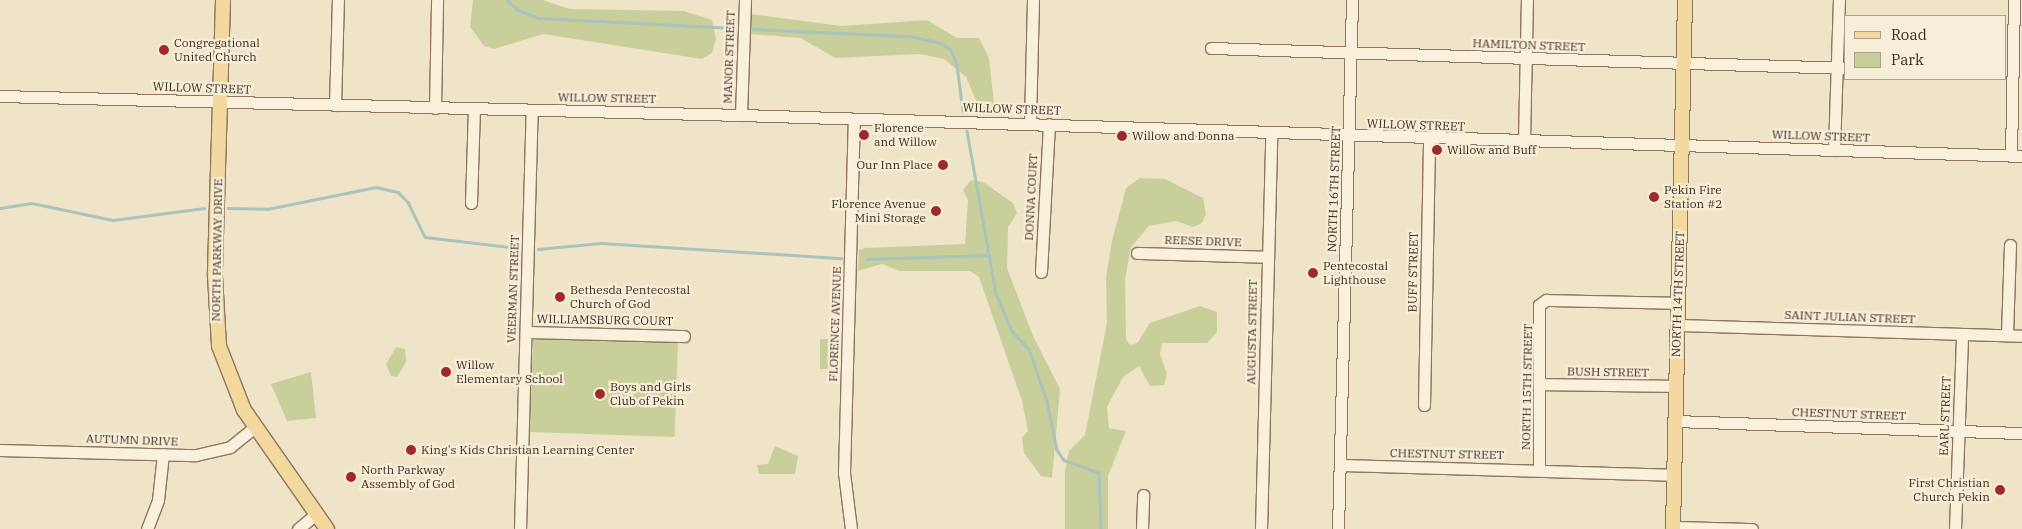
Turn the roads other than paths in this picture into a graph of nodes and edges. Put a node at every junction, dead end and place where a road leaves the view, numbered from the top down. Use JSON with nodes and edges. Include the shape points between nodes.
{"nodes":[{"id":1,"x":223,"y":0,"type":"edge"},
{"id":2,"x":338,"y":0,"type":"edge"},
{"id":3,"x":437,"y":0,"type":"edge"},
{"id":4,"x":745,"y":0,"type":"edge"},
{"id":5,"x":1033,"y":0,"type":"edge"},
{"id":6,"x":1352,"y":0,"type":"edge"},
{"id":7,"x":1527,"y":0,"type":"edge"},
{"id":8,"x":1686,"y":0,"type":"edge"},
{"id":9,"x":1839,"y":0,"type":"edge"},
{"id":10,"x":2014,"y":0,"type":"edge"},
{"id":11,"x":1211,"y":48,"type":"dead end"},
{"id":12,"x":1351,"y":53,"type":"junction"},
{"id":13,"x":1526,"y":58,"type":"junction"},
{"id":14,"x":1684,"y":64,"type":"junction"},
{"id":15,"x":1841,"y":68,"type":"edge"},
{"id":16,"x":2013,"y":72,"type":"edge"},
{"id":17,"x":0,"y":96,"type":"edge"},
{"id":18,"x":220,"y":102,"type":"junction"},
{"id":19,"x":335,"y":105,"type":"junction"},
{"id":20,"x":435,"y":108,"type":"junction"},
{"id":21,"x":474,"y":109,"type":"junction"},
{"id":22,"x":532,"y":111,"type":"junction"},
{"id":23,"x":742,"y":114,"type":"junction"},
{"id":24,"x":854,"y":119,"type":"junction"},
{"id":25,"x":1030,"y":123,"type":"junction"},
{"id":26,"x":1049,"y":124,"type":"junction"},
{"id":27,"x":1272,"y":135,"type":"junction"},
{"id":28,"x":1349,"y":137,"type":"junction"},
{"id":29,"x":1429,"y":139,"type":"junction"},
{"id":30,"x":1524,"y":141,"type":"junction"},
{"id":31,"x":1683,"y":146,"type":"junction"},
{"id":32,"x":1834,"y":150,"type":"junction"},
{"id":33,"x":2016,"y":156,"type":"edge"},
{"id":34,"x":471,"y":203,"type":"dead end"},
{"id":35,"x":2010,"y":245,"type":"dead end"},
{"id":36,"x":1137,"y":253,"type":"dead end"},
{"id":37,"x":1268,"y":257,"type":"junction"},
{"id":38,"x":1041,"y":272,"type":"dead end"},
{"id":39,"x":1678,"y":303,"type":"junction"},
{"id":40,"x":1677,"y":325,"type":"junction"},
{"id":41,"x":526,"y":332,"type":"junction"},
{"id":42,"x":1962,"y":334,"type":"junction"},
{"id":43,"x":2007,"y":335,"type":"junction"},
{"id":44,"x":684,"y":336,"type":"dead end"},
{"id":45,"x":2022,"y":336,"type":"edge"},
{"id":46,"x":1540,"y":384,"type":"junction"},
{"id":47,"x":1676,"y":386,"type":"junction"},
{"id":48,"x":1424,"y":405,"type":"dead end"},
{"id":49,"x":1675,"y":421,"type":"junction"},
{"id":50,"x":254,"y":427,"type":"junction"},
{"id":51,"x":1958,"y":432,"type":"junction"},
{"id":52,"x":2022,"y":433,"type":"edge"},
{"id":53,"x":0,"y":450,"type":"edge"},
{"id":54,"x":163,"y":454,"type":"junction"},
{"id":55,"x":1340,"y":465,"type":"junction"},
{"id":56,"x":1539,"y":470,"type":"junction"},
{"id":57,"x":1674,"y":475,"type":"junction"},
{"id":58,"x":1143,"y":495,"type":"dead end"},
{"id":59,"x":316,"y":514,"type":"junction"},
{"id":60,"x":147,"y":528,"type":"edge"},
{"id":61,"x":1673,"y":528,"type":"edge"},
{"id":62,"x":298,"y":529,"type":"edge"},
{"id":63,"x":327,"y":529,"type":"edge"},
{"id":64,"x":520,"y":529,"type":"edge"},
{"id":65,"x":851,"y":529,"type":"edge"},
{"id":66,"x":1142,"y":529,"type":"edge"},
{"id":67,"x":1261,"y":529,"type":"edge"},
{"id":68,"x":1338,"y":529,"type":"edge"},
{"id":69,"x":1752,"y":529,"type":"edge"},
{"id":70,"x":1955,"y":529,"type":"edge"}],
"edges":[{"from":1,"to":18,"type":"main road","name":"NORTH PARKWAY DRIVE"},
{"from":2,"to":19,"type":"street"},
{"from":3,"to":20,"type":"street"},
{"from":4,"to":23,"type":"street","name":"MANOR STREET"},
{"from":5,"to":25,"type":"street"},
{"from":6,"to":12,"type":"street","name":"NORTH 16TH STREET"},
{"from":7,"to":13,"type":"street"},
{"from":8,"to":14,"type":"main road","name":"NORTH 14TH STREET"},
{"from":9,"to":15,"type":"street"},
{"from":10,"to":16,"type":"street"},
{"from":11,"to":12,"type":"street","name":"HAMILTON STREET"},
{"from":12,"to":13,"type":"street","name":"HAMILTON STREET"},
{"from":12,"to":28,"type":"street","name":"NORTH 16TH STREET"},
{"from":13,"to":14,"type":"street","name":"HAMILTON STREET"},
{"from":13,"to":30,"type":"street"},
{"from":14,"to":15,"type":"street","name":"HAMILTON STREET"},
{"from":14,"to":31,"type":"main road","name":"NORTH 14TH STREET"},
{"from":15,"to":32,"type":"street"},
{"from":16,"to":33,"type":"street"},
{"from":17,"to":18,"type":"street","name":"WILLOW STREET"},
{"from":18,"to":19,"type":"street","name":"WILLOW STREET"},
{"from":18,"to":50,"type":"main road","name":"NORTH PARKWAY DRIVE","via":[[216,328],[227,374]]},
{"from":19,"to":20,"type":"street","name":"WILLOW STREET"},
{"from":20,"to":21,"type":"street","name":"WILLOW STREET"},
{"from":21,"to":22,"type":"street","name":"WILLOW STREET"},
{"from":21,"to":34,"type":"street"},
{"from":22,"to":23,"type":"street","name":"WILLOW STREET"},
{"from":22,"to":41,"type":"street","name":"VEERMAN STREET"},
{"from":23,"to":24,"type":"street","name":"WILLOW STREET"},
{"from":24,"to":25,"type":"street","name":"WILLOW STREET"},
{"from":24,"to":65,"type":"street","name":"FLORENCE AVENUE","via":[[844,484]]},
{"from":25,"to":26,"type":"street","name":"WILLOW STREET"},
{"from":26,"to":27,"type":"street","name":"WILLOW STREET"},
{"from":26,"to":38,"type":"street","name":"DONNA COURT"},
{"from":27,"to":28,"type":"street","name":"WILLOW STREET"},
{"from":27,"to":37,"type":"street","name":"AUGUSTA STREET"},
{"from":28,"to":29,"type":"street","name":"WILLOW STREET"},
{"from":28,"to":55,"type":"street","name":"NORTH 16TH STREET"},
{"from":29,"to":30,"type":"street","name":"WILLOW STREET"},
{"from":29,"to":48,"type":"street","name":"BUFF STREET"},
{"from":30,"to":31,"type":"street","name":"WILLOW STREET"},
{"from":31,"to":32,"type":"street","name":"WILLOW STREET"},
{"from":31,"to":39,"type":"main road","name":"NORTH 14TH STREET"},
{"from":32,"to":33,"type":"street","name":"WILLOW STREET"},
{"from":35,"to":43,"type":"street"},
{"from":36,"to":37,"type":"street","name":"REESE DRIVE"},
{"from":37,"to":67,"type":"street","name":"AUGUSTA STREET"},
{"from":39,"to":40,"type":"main road","name":"NORTH 14TH STREET"},
{"from":39,"to":46,"type":"street","name":"NORTH 15TH STREET","via":[[1546,300],[1539,305]]},
{"from":40,"to":42,"type":"street","name":"SAINT JULIAN STREET"},
{"from":40,"to":47,"type":"main road","name":"NORTH 14TH STREET"},
{"from":41,"to":44,"type":"street","name":"WILLIAMSBURG COURT"},
{"from":41,"to":64,"type":"street","name":"VEERMAN STREET"},
{"from":42,"to":43,"type":"street","name":"SAINT JULIAN STREET"},
{"from":42,"to":51,"type":"street","name":"EARL STREET"},
{"from":43,"to":45,"type":"street","name":"SAINT JULIAN STREET"},
{"from":46,"to":47,"type":"street","name":"BUSH STREET"},
{"from":46,"to":56,"type":"street","name":"NORTH 15TH STREET"},
{"from":47,"to":49,"type":"main road","name":"NORTH 14TH STREET"},
{"from":49,"to":51,"type":"street","name":"CHESTNUT STREET"},
{"from":49,"to":57,"type":"main road","name":"NORTH 14TH STREET"},
{"from":50,"to":54,"type":"street","name":"AUTUMN DRIVE","via":[[217,452]]},
{"from":50,"to":59,"type":"main road","name":"NORTH PARKWAY DRIVE"},
{"from":51,"to":52,"type":"street","name":"CHESTNUT STREET"},
{"from":51,"to":70,"type":"street","name":"EARL STREET"},
{"from":53,"to":54,"type":"street","name":"AUTUMN DRIVE"},
{"from":54,"to":60,"type":"street","via":[[158,500]]},
{"from":55,"to":56,"type":"street","name":"CHESTNUT STREET"},
{"from":55,"to":68,"type":"street","name":"NORTH 16TH STREET"},
{"from":56,"to":57,"type":"street","name":"CHESTNUT STREET"},
{"from":57,"to":61,"type":"main road","name":"NORTH 14TH STREET"},
{"from":58,"to":66,"type":"street"},
{"from":59,"to":62,"type":"street"},
{"from":59,"to":63,"type":"main road","name":"NORTH PARKWAY DRIVE"},
{"from":61,"to":69,"type":"street"}]}
